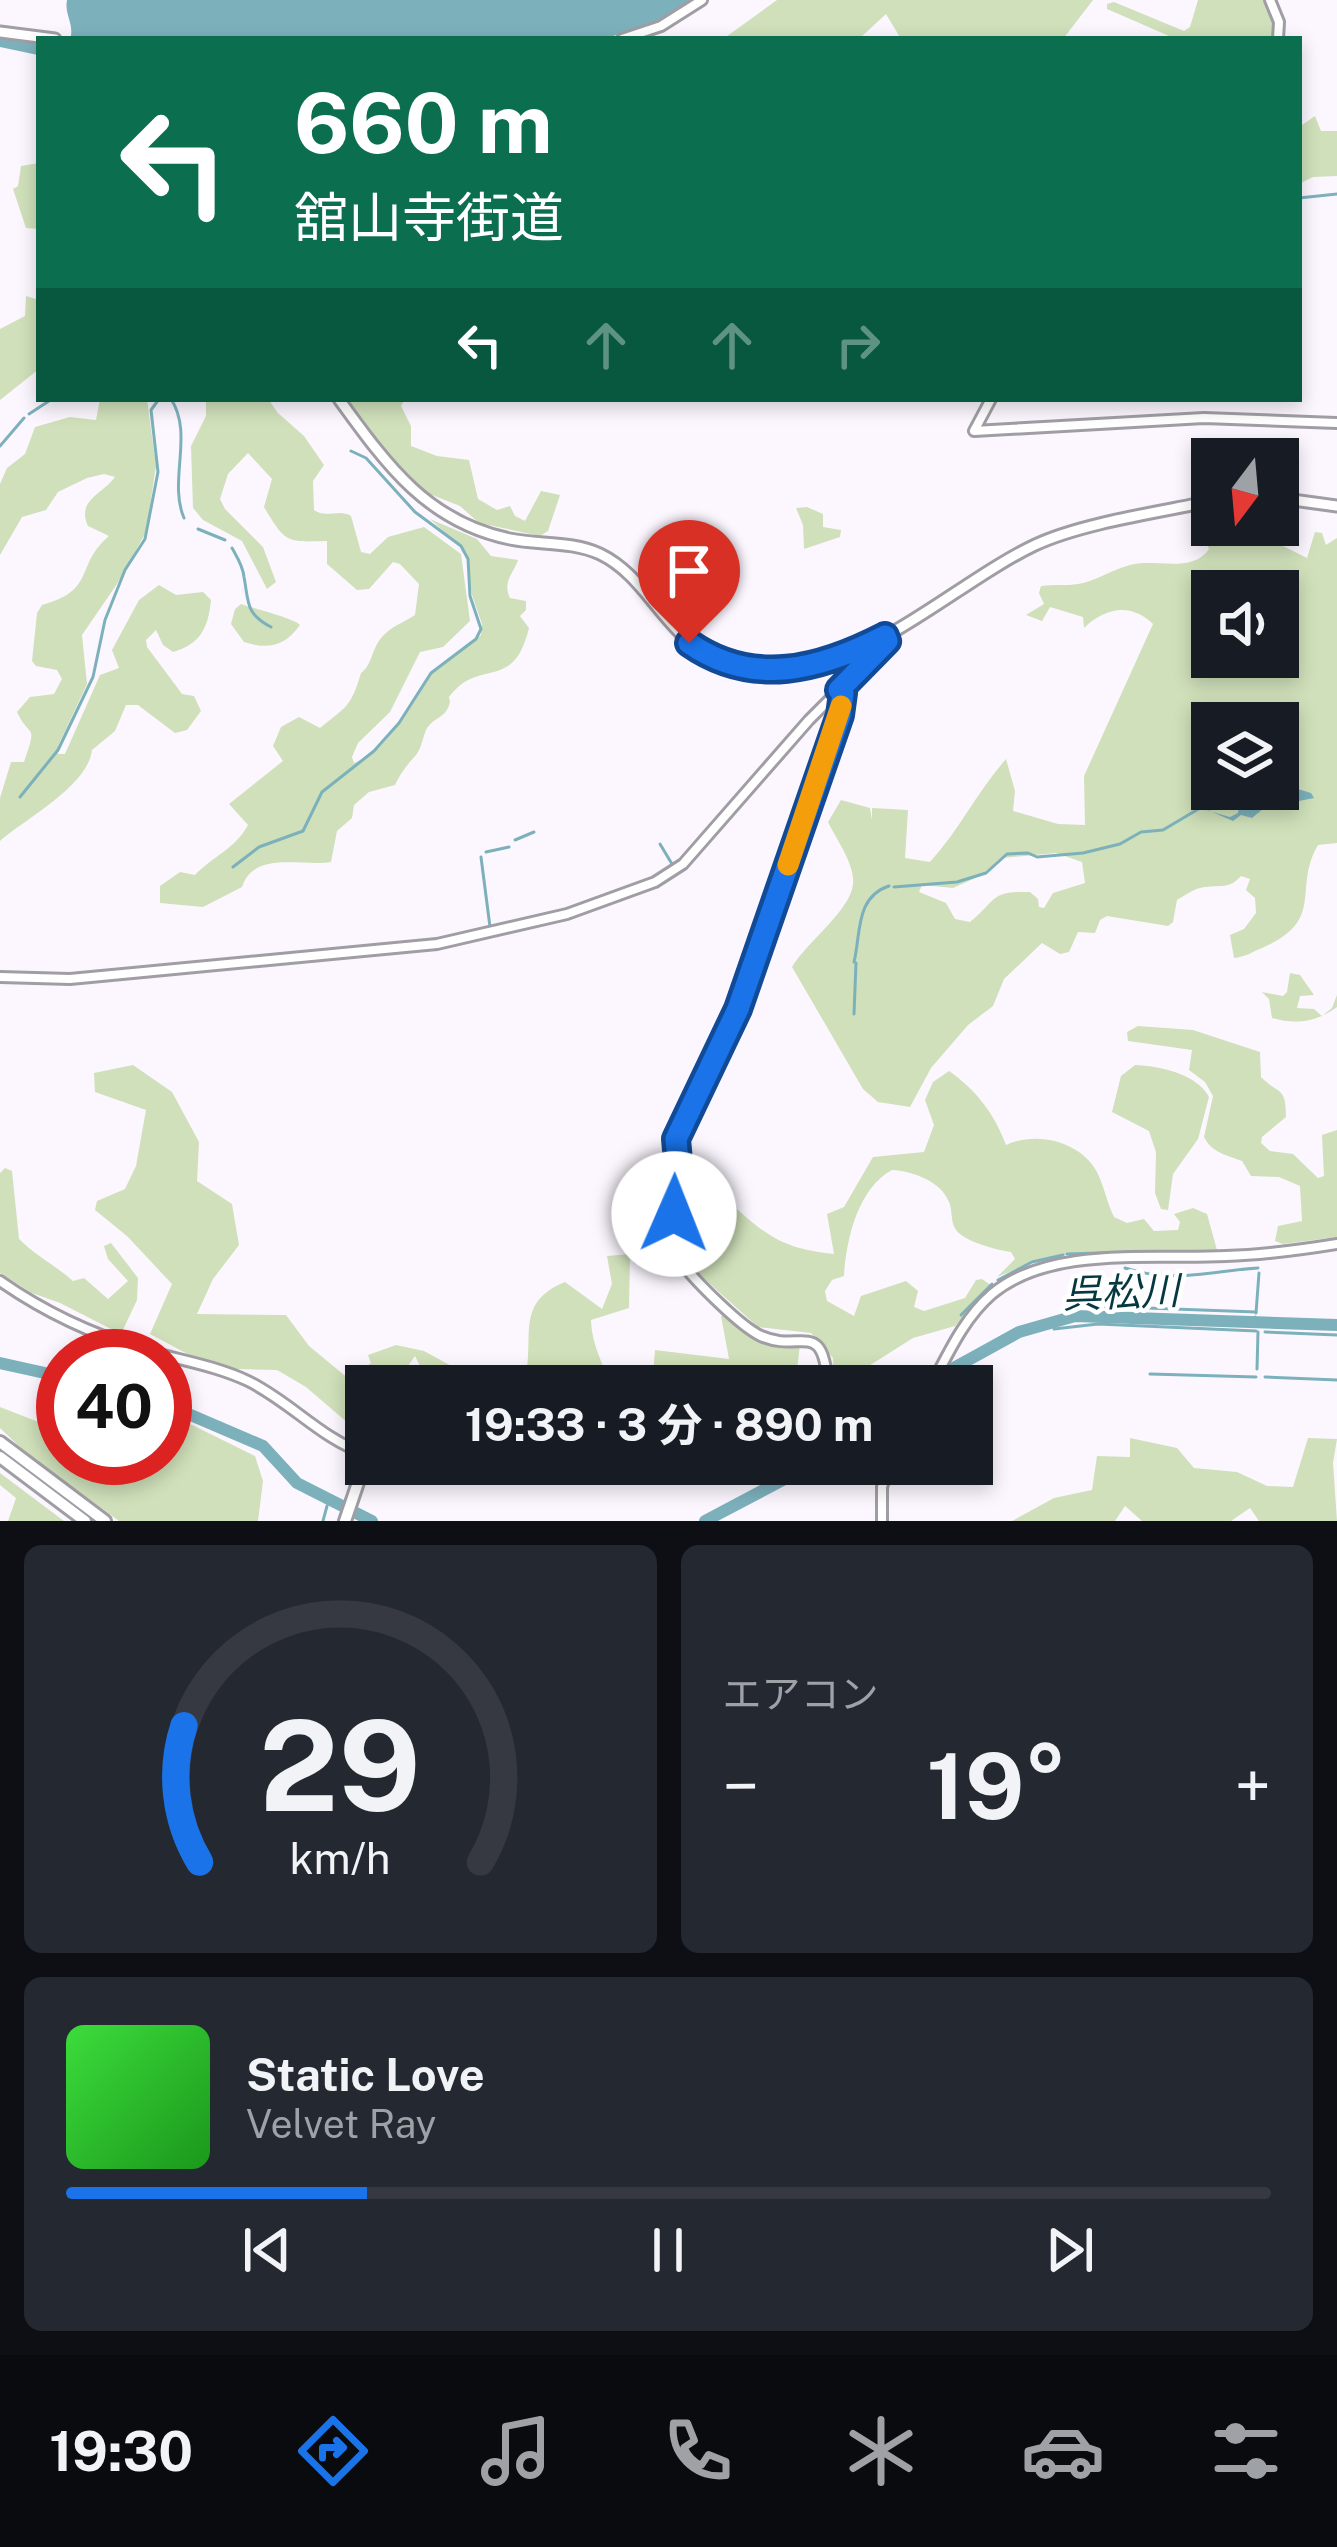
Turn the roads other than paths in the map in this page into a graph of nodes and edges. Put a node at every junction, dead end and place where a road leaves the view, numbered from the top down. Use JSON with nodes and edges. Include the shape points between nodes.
{"nodes":[{"id":1,"x":702,"y":0,"type":"edge"},
{"id":2,"x":1270,"y":0,"type":"edge"},
{"id":3,"x":0,"y":32,"type":"edge"},
{"id":4,"x":631,"y":36,"type":"edge"},
{"id":5,"x":1278,"y":36,"type":"edge"},
{"id":6,"x":36,"y":37,"type":"edge"},
{"id":7,"x":341,"y":402,"type":"edge"},
{"id":8,"x":989,"y":402,"type":"edge"},
{"id":9,"x":1337,"y":423,"type":"edge"},
{"id":10,"x":1299,"y":501,"type":"edge"},
{"id":11,"x":1191,"y":506,"type":"edge"},
{"id":12,"x":1337,"y":506,"type":"edge"},
{"id":13,"x":885,"y":636,"type":"junction"},
{"id":14,"x":839,"y":690,"type":"junction"},
{"id":15,"x":0,"y":977,"type":"edge"},
{"id":16,"x":1337,"y":1244,"type":"edge"},
{"id":17,"x":0,"y":1281,"type":"edge"},
{"id":18,"x":826,"y":1365,"type":"edge"},
{"id":19,"x":942,"y":1365,"type":"edge"},
{"id":20,"x":0,"y":1442,"type":"edge"},
{"id":21,"x":345,"y":1447,"type":"edge"},
{"id":22,"x":0,"y":1457,"type":"edge"},
{"id":23,"x":359,"y":1485,"type":"edge"},
{"id":24,"x":883,"y":1485,"type":"edge"},
{"id":25,"x":349,"y":1520,"type":"edge"},
{"id":26,"x":85,"y":1521,"type":"edge"},
{"id":27,"x":105,"y":1521,"type":"edge"},
{"id":28,"x":882,"y":1521,"type":"edge"}],
"edges":[{"from":1,"to":4,"type":"street"},
{"from":2,"to":5,"type":"street"},
{"from":3,"to":6,"type":"main road"},
{"from":7,"to":13,"type":"main road","via":[[426,503],[487,533],[606,557],[674,630],[716,659],[795,670]]},
{"from":8,"to":9,"type":"street","via":[[974,431],[1204,418]]},
{"from":10,"to":12,"type":"main road"},
{"from":11,"to":13,"type":"main road","via":[[1042,542]]},
{"from":13,"to":14,"type":"street"},
{"from":14,"to":15,"type":"street","via":[[680,868],[580,910],[430,945],[58,980]]},
{"from":14,"to":18,"type":"street","via":[[840,715],[738,1009],[676,1139],[673,1233],[683,1265],[752,1331],[806,1340]]},
{"from":16,"to":19,"type":"street","via":[[1035,1269],[977,1308]]},
{"from":17,"to":21,"type":"street","via":[[106,1336],[244,1379]]},
{"from":20,"to":27,"type":"highway"},
{"from":22,"to":26,"type":"highway"},
{"from":23,"to":25,"type":"highway"},
{"from":24,"to":28,"type":"street"}]}
